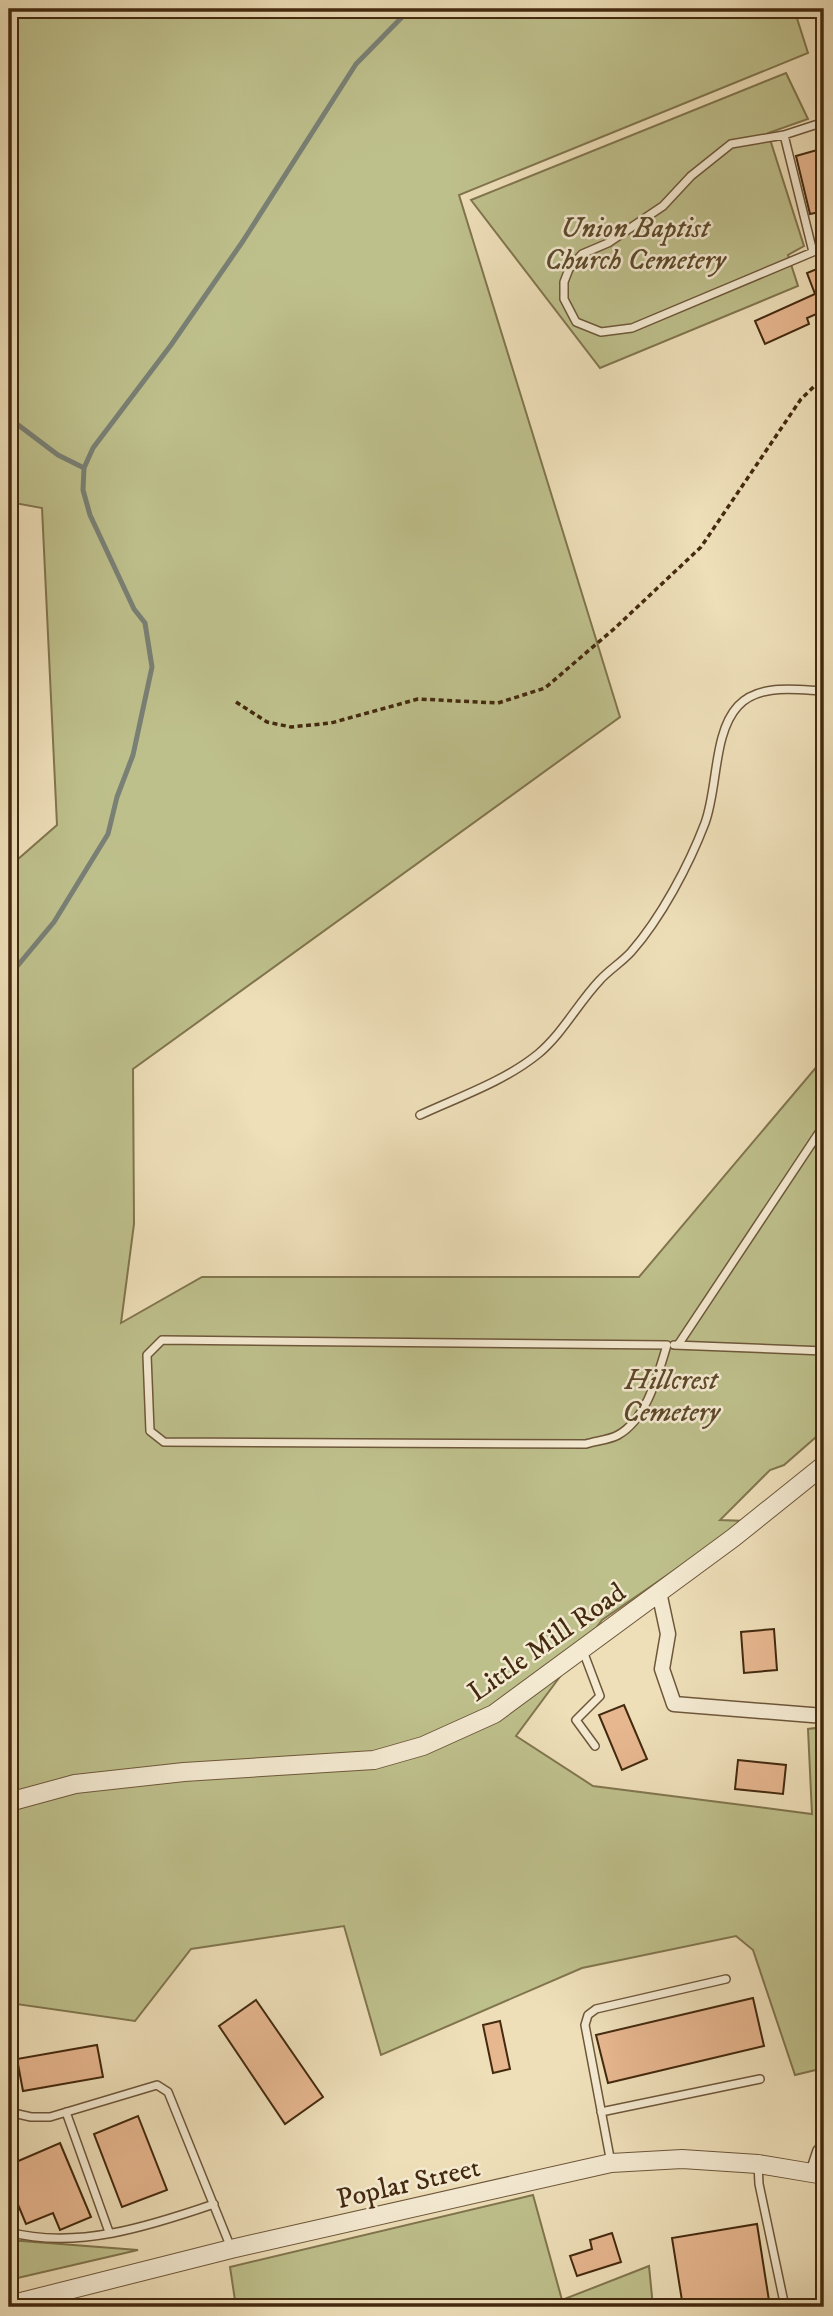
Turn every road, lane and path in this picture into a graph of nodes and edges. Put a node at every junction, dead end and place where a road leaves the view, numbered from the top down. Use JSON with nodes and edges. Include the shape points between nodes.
{"nodes":[{"id":1,"x":824,"y":122,"type":"edge"},
{"id":2,"x":784,"y":135,"type":"junction"},
{"id":3,"x":824,"y":241,"type":"edge"},
{"id":4,"x":813,"y":252,"type":"junction"},
{"id":5,"x":824,"y":377,"type":"edge"},
{"id":6,"x":824,"y":691,"type":"edge"},
{"id":7,"x":236,"y":702,"type":"dead end"},
{"id":8,"x":420,"y":1115,"type":"dead end"},
{"id":9,"x":824,"y":1125,"type":"edge"},
{"id":10,"x":667,"y":1345,"type":"junction"},
{"id":11,"x":678,"y":1345,"type":"junction"},
{"id":12,"x":824,"y":1351,"type":"edge"},
{"id":13,"x":824,"y":1465,"type":"edge"},
{"id":14,"x":659,"y":1592,"type":"junction"},
{"id":15,"x":583,"y":1650,"type":"junction"},
{"id":16,"x":824,"y":1716,"type":"edge"},
{"id":17,"x":595,"y":1746,"type":"dead end"},
{"id":18,"x":9,"y":1802,"type":"edge"},
{"id":19,"x":726,"y":1979,"type":"dead end"},
{"id":20,"x":760,"y":2079,"type":"dead end"},
{"id":21,"x":9,"y":2112,"type":"edge"},
{"id":22,"x":66,"y":2112,"type":"junction"},
{"id":23,"x":601,"y":2112,"type":"junction"},
{"id":24,"x":824,"y":2143,"type":"edge"},
{"id":25,"x":611,"y":2163,"type":"junction"},
{"id":26,"x":758,"y":2164,"type":"junction"},
{"id":27,"x":817,"y":2174,"type":"edge"},
{"id":28,"x":214,"y":2204,"type":"junction"},
{"id":29,"x":9,"y":2232,"type":"edge"},
{"id":30,"x":109,"y":2232,"type":"junction"},
{"id":31,"x":231,"y":2249,"type":"junction"},
{"id":32,"x":9,"y":2305,"type":"edge"},
{"id":33,"x":785,"y":2307,"type":"edge"}],
"edges":[{"from":1,"to":2,"type":"lane"},
{"from":2,"to":4,"type":"lane"},
{"from":2,"to":4,"type":"lane","via":[[731,144],[663,206],[608,243],[582,254],[569,269],[564,299],[576,322],[601,332],[632,328]]},
{"from":3,"to":4,"type":"lane"},
{"from":5,"to":7,"type":"path","via":[[801,399],[701,547],[545,688],[498,703],[418,699],[331,723],[291,727],[267,722]]},
{"from":6,"to":8,"type":"lane","via":[[769,690],[751,695],[737,706],[721,746],[705,823],[668,900],[642,938],[600,980],[539,1054],[512,1072]]},
{"from":9,"to":11,"type":"lane"},
{"from":10,"to":10,"type":"lane","via":[[162,1340],[147,1355],[149,1431],[164,1442],[586,1444],[618,1435],[637,1417],[649,1399]]},
{"from":10,"to":11,"type":"lane"},
{"from":11,"to":12,"type":"lane"},
{"from":13,"to":14,"type":"street","name":"Little Mill Road"},
{"from":14,"to":15,"type":"street","name":"Little Mill Road"},
{"from":14,"to":16,"type":"street","via":[[668,1634],[662,1669],[674,1704]]},
{"from":15,"to":17,"type":"lane","via":[[600,1696],[576,1720]]},
{"from":15,"to":18,"type":"street","name":"Little Mill Road","via":[[494,1714],[423,1746],[374,1760],[184,1772],[89,1783]]},
{"from":19,"to":23,"type":"lane","via":[[588,2015],[585,2025]]},
{"from":20,"to":23,"type":"lane"},
{"from":21,"to":22,"type":"lane","via":[[50,2117]]},
{"from":22,"to":28,"type":"lane","via":[[157,2085],[168,2092]]},
{"from":22,"to":30,"type":"lane"},
{"from":23,"to":25,"type":"lane"},
{"from":24,"to":27,"type":"lane","via":[[817,2150]]},
{"from":25,"to":26,"type":"street","name":"Poplar Street","via":[[682,2159]]},
{"from":25,"to":31,"type":"street","name":"Poplar Street"},
{"from":26,"to":27,"type":"street","name":"Poplar Street"},
{"from":26,"to":33,"type":"lane","via":[[758,2184]]},
{"from":28,"to":30,"type":"lane","via":[[155,2224]]},
{"from":28,"to":31,"type":"lane"},
{"from":29,"to":30,"type":"lane","via":[[61,2238]]},
{"from":31,"to":32,"type":"street","name":"Poplar Street"}]}
